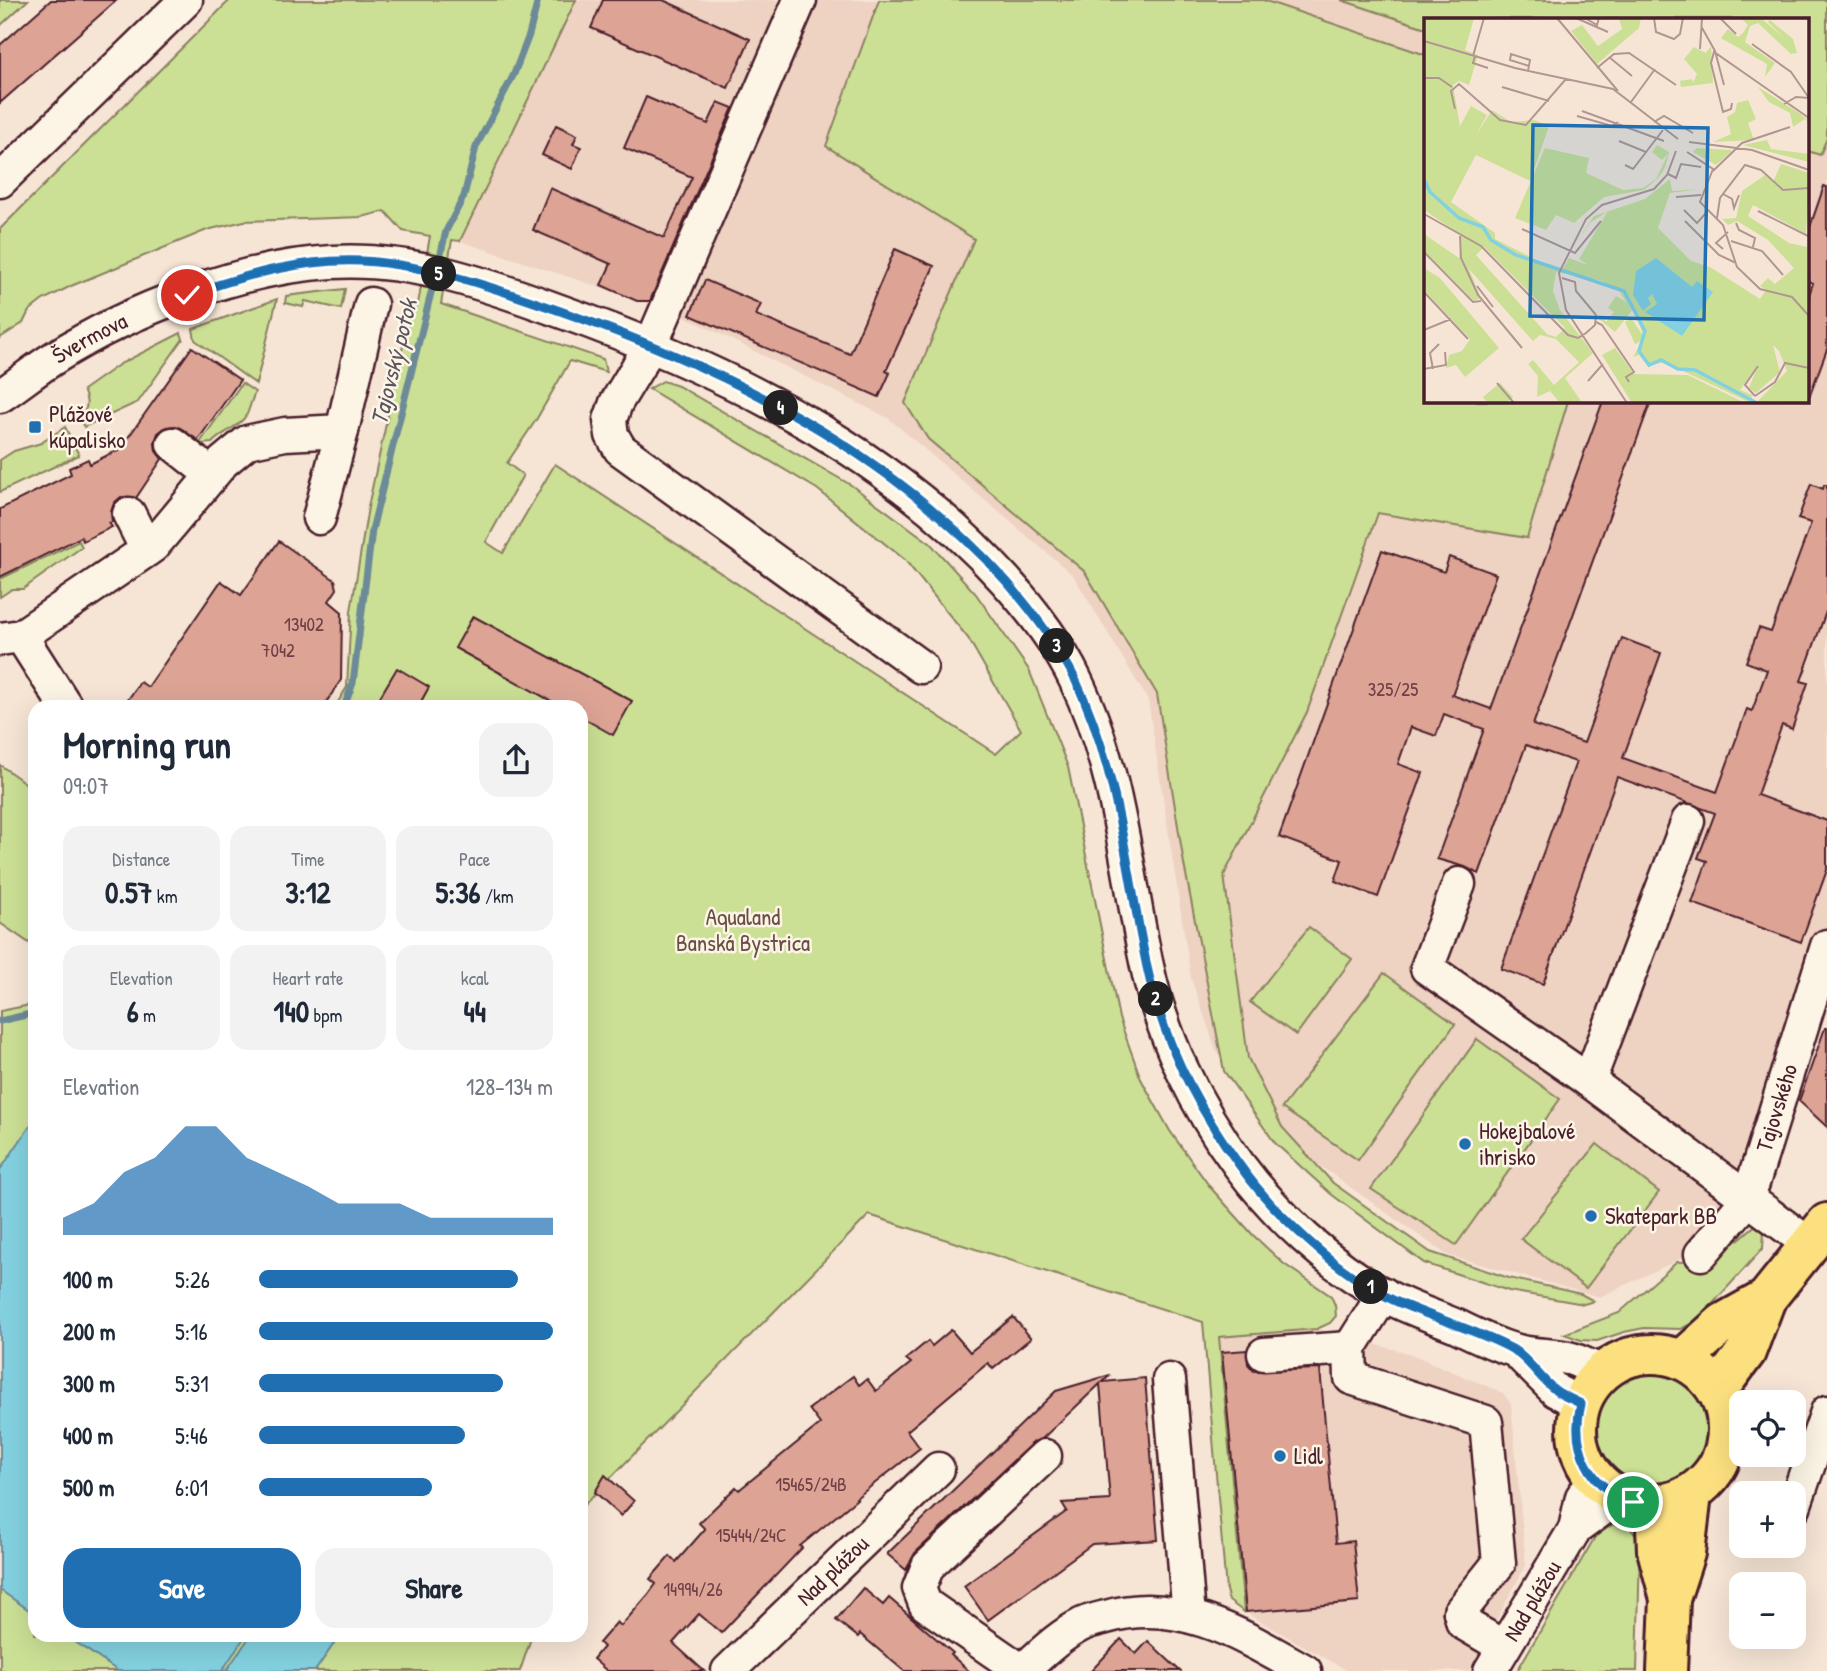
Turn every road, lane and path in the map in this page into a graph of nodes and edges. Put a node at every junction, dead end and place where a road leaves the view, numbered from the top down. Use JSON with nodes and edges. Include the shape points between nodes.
{"nodes":[{"id":1,"x":186,"y":0,"type":"edge"},
{"id":2,"x":800,"y":0,"type":"edge"},
{"id":3,"x":0,"y":181,"type":"edge"},
{"id":4,"x":370,"y":304,"type":"dead end"},
{"id":5,"x":651,"y":345,"type":"junction"},
{"id":6,"x":0,"y":397,"type":"edge"},
{"id":7,"x":342,"y":431,"type":"junction"},
{"id":8,"x":173,"y":443,"type":"dead end"},
{"id":9,"x":212,"y":475,"type":"junction"},
{"id":10,"x":129,"y":514,"type":"dead end"},
{"id":11,"x":319,"y":518,"type":"dead end"},
{"id":12,"x":147,"y":550,"type":"junction"},
{"id":13,"x":11,"y":637,"type":"edge"},
{"id":14,"x":921,"y":667,"type":"dead end"},
{"id":15,"x":61,"y":700,"type":"edge"},
{"id":16,"x":1688,"y":821,"type":"dead end"},
{"id":17,"x":1460,"y":884,"type":"dead end"},
{"id":18,"x":1827,"y":946,"type":"edge"},
{"id":19,"x":1589,"y":1081,"type":"junction"},
{"id":20,"x":1748,"y":1199,"type":"junction"},
{"id":21,"x":1818,"y":1233,"type":"edge"},
{"id":22,"x":1701,"y":1254,"type":"dead end"},
{"id":23,"x":1384,"y":1294,"type":"junction"},
{"id":24,"x":1766,"y":1299,"type":"junction"},
{"id":25,"x":1350,"y":1348,"type":"junction"},
{"id":26,"x":1516,"y":1351,"type":"junction"},
{"id":27,"x":1264,"y":1354,"type":"dead end"},
{"id":28,"x":1682,"y":1360,"type":"junction"},
{"id":29,"x":1603,"y":1372,"type":"junction"},
{"id":30,"x":1169,"y":1380,"type":"dead end"},
{"id":31,"x":1717,"y":1391,"type":"junction"},
{"id":32,"x":1581,"y":1404,"type":"junction"},
{"id":33,"x":1827,"y":1412,"type":"edge"},
{"id":34,"x":1045,"y":1456,"type":"dead end"},
{"id":35,"x":938,"y":1469,"type":"dead end"},
{"id":36,"x":1803,"y":1481,"type":"edge"},
{"id":37,"x":1604,"y":1486,"type":"junction"},
{"id":38,"x":1692,"y":1494,"type":"junction"},
{"id":39,"x":1655,"y":1505,"type":"junction"},
{"id":40,"x":1670,"y":1599,"type":"junction"},
{"id":41,"x":1189,"y":1616,"type":"junction"},
{"id":42,"x":1502,"y":1650,"type":"edge"},
{"id":43,"x":728,"y":1671,"type":"edge"},
{"id":44,"x":1022,"y":1671,"type":"edge"},
{"id":45,"x":1306,"y":1671,"type":"edge"},
{"id":46,"x":1667,"y":1671,"type":"edge"}],
"edges":[{"from":1,"to":3,"type":"street"},
{"from":2,"to":5,"type":"street"},
{"from":4,"to":7,"type":"street"},
{"from":5,"to":6,"type":"street","name":"Švermova","via":[[486,285],[363,261],[329,262],[235,278],[187,295],[106,329],[52,359]]},
{"from":5,"to":14,"type":"street","via":[[610,421],[620,449]]},
{"from":5,"to":23,"type":"street","name":"Švermova","via":[[814,426],[885,474],[945,519],[1027,605],[1053,640],[1086,705],[1118,807],[1147,971],[1165,1028],[1208,1119],[1276,1210],[1361,1281]]},
{"from":7,"to":9,"type":"street","via":[[285,434],[247,442]]},
{"from":7,"to":11,"type":"street"},
{"from":8,"to":9,"type":"street"},
{"from":9,"to":12,"type":"street"},
{"from":10,"to":12,"type":"street"},
{"from":12,"to":13,"type":"street"},
{"from":13,"to":15,"type":"street"},
{"from":16,"to":19,"type":"street"},
{"from":17,"to":19,"type":"street","via":[[1427,968]]},
{"from":18,"to":20,"type":"street","name":"Tajovského"},
{"from":19,"to":20,"type":"street"},
{"from":20,"to":21,"type":"street"},
{"from":20,"to":22,"type":"street"},
{"from":21,"to":24,"type":"main road"},
{"from":23,"to":25,"type":"street"},
{"from":23,"to":26,"type":"street","name":"Švermova"},
{"from":24,"to":28,"type":"main road","via":[[1723,1323]]},
{"from":24,"to":31,"type":"main road","via":[[1746,1352]]},
{"from":25,"to":27,"type":"street"},
{"from":25,"to":42,"type":"street","via":[[1351,1378],[1486,1422],[1499,1563],[1460,1612],[1462,1623]]},
{"from":26,"to":29,"type":"street","name":"Švermova","via":[[1570,1358]]},
{"from":26,"to":32,"type":"street","name":"Švermova","via":[[1556,1391]]},
{"from":28,"to":29,"type":"main road","via":[[1655,1354],[1636,1356]]},
{"from":28,"to":31,"type":"main road","via":[[1702,1373]]},
{"from":29,"to":32,"type":"main road"},
{"from":30,"to":41,"type":"street"},
{"from":31,"to":38,"type":"main road","via":[[1726,1419],[1725,1448],[1713,1473]]},
{"from":32,"to":37,"type":"main road","via":[[1578,1443],[1584,1461]]},
{"from":33,"to":36,"type":"street"},
{"from":34,"to":44,"type":"street","via":[[928,1566],[919,1588],[925,1604]]},
{"from":35,"to":43,"type":"street","name":"Nad plážou"},
{"from":37,"to":39,"type":"main road","via":[[1633,1502]]},
{"from":37,"to":42,"type":"street","name":"Nad plážou","via":[[1582,1497],[1575,1529]]},
{"from":38,"to":39,"type":"main road"},
{"from":38,"to":40,"type":"main road","via":[[1685,1553]]},
{"from":39,"to":40,"type":"main road","via":[[1657,1550]]},
{"from":40,"to":46,"type":"main road"},
{"from":41,"to":44,"type":"street","via":[[1157,1611],[1118,1613],[1082,1624]]},
{"from":41,"to":45,"type":"street","via":[[1235,1631]]}]}
